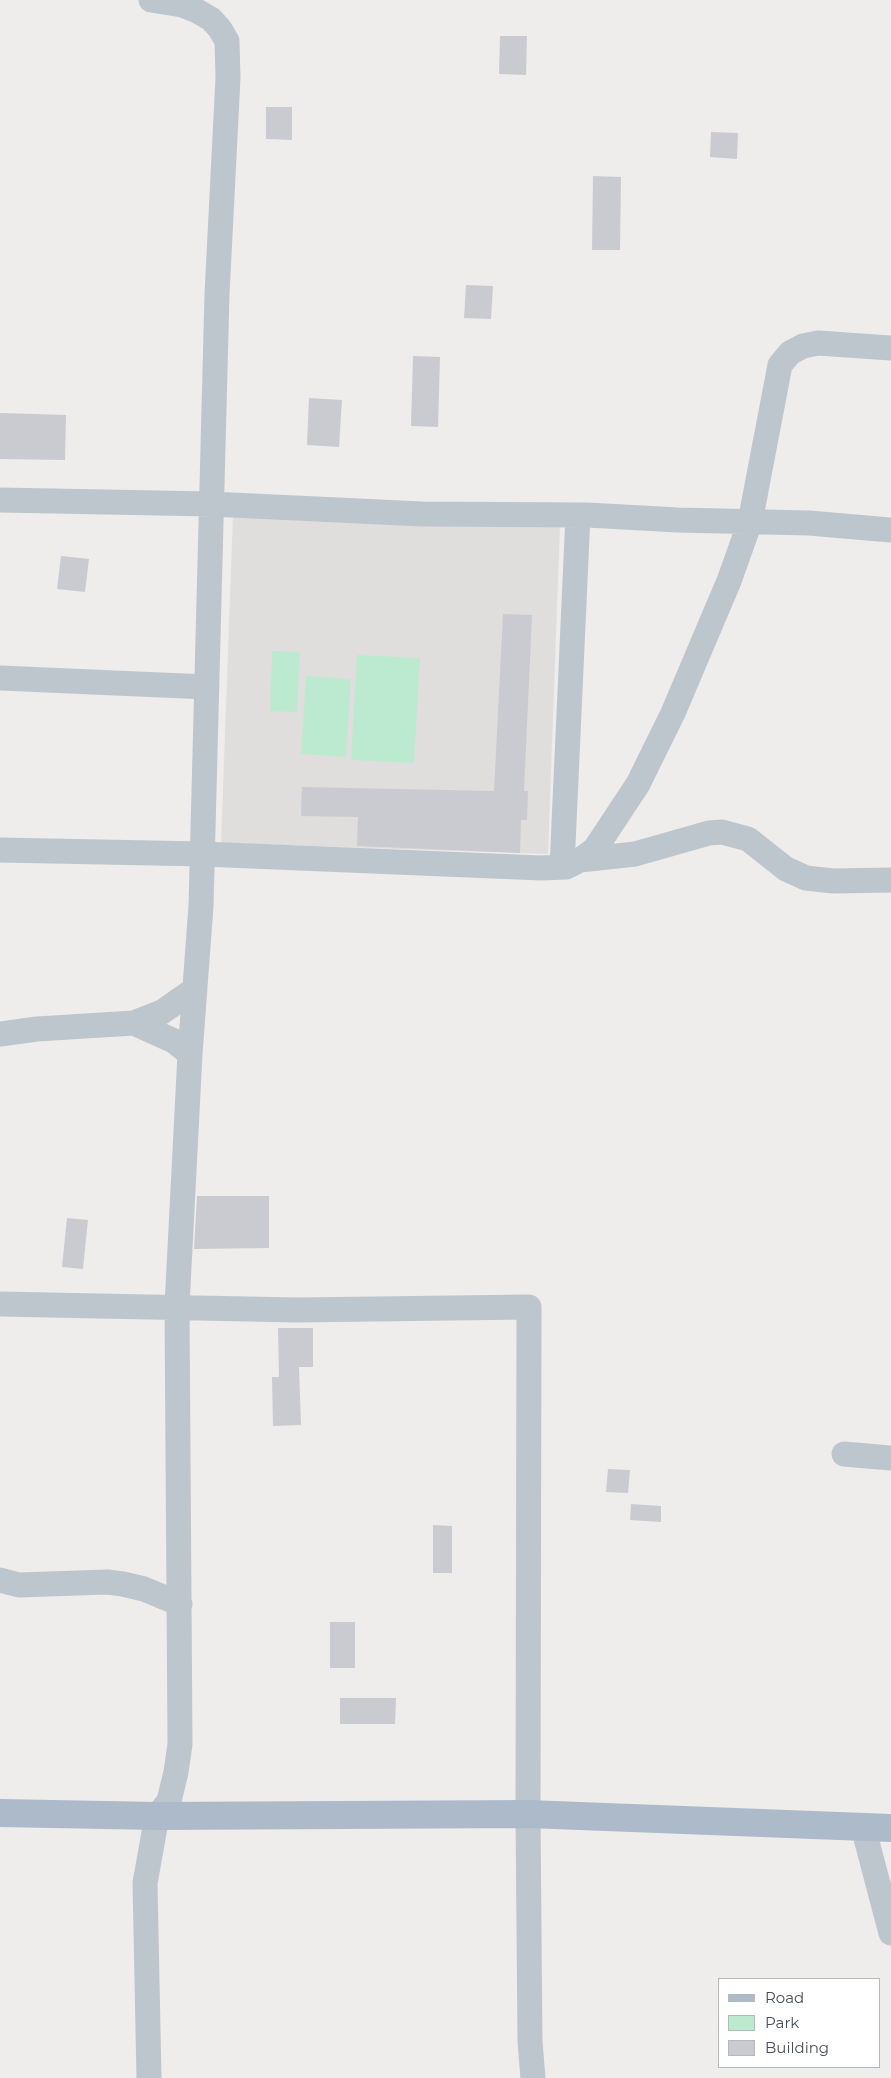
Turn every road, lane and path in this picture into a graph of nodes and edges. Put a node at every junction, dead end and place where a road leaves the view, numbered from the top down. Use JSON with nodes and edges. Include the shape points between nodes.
{"nodes":[{"id":1,"x":151,"y":0,"type":"edge"},
{"id":2,"x":891,"y":348,"type":"edge"},
{"id":3,"x":0,"y":500,"type":"edge"},
{"id":4,"x":211,"y":504,"type":"junction"},
{"id":5,"x":578,"y":514,"type":"junction"},
{"id":6,"x":750,"y":522,"type":"junction"},
{"id":7,"x":891,"y":530,"type":"edge"},
{"id":8,"x":0,"y":678,"type":"edge"},
{"id":9,"x":207,"y":687,"type":"junction"},
{"id":10,"x":0,"y":850,"type":"edge"},
{"id":11,"x":203,"y":854,"type":"junction"},
{"id":12,"x":571,"y":863,"type":"junction"},
{"id":13,"x":891,"y":880,"type":"edge"},
{"id":14,"x":195,"y":989,"type":"junction"},
{"id":15,"x":134,"y":1023,"type":"junction"},
{"id":16,"x":0,"y":1034,"type":"edge"},
{"id":17,"x":190,"y":1054,"type":"junction"},
{"id":18,"x":0,"y":1304,"type":"edge"},
{"id":19,"x":178,"y":1306,"type":"junction"},
{"id":20,"x":844,"y":1454,"type":"dead end"},
{"id":21,"x":891,"y":1458,"type":"edge"},
{"id":22,"x":0,"y":1580,"type":"edge"},
{"id":23,"x":180,"y":1604,"type":"junction"},
{"id":24,"x":0,"y":1813,"type":"edge"},
{"id":25,"x":528,"y":1814,"type":"junction"},
{"id":26,"x":157,"y":1816,"type":"junction"},
{"id":27,"x":863,"y":1827,"type":"junction"},
{"id":28,"x":891,"y":1828,"type":"edge"},
{"id":29,"x":891,"y":1933,"type":"edge"},
{"id":30,"x":149,"y":2078,"type":"edge"},
{"id":31,"x":533,"y":2078,"type":"edge"}],
"edges":[{"from":1,"to":4,"type":"street","via":[[182,5],[211,19],[220,29],[227,49]]},
{"from":2,"to":6,"type":"street","via":[[818,343],[790,353],[780,365]]},
{"from":3,"to":4,"type":"street"},
{"from":4,"to":5,"type":"street","via":[[422,514]]},
{"from":4,"to":9,"type":"street"},
{"from":5,"to":6,"type":"street"},
{"from":5,"to":12,"type":"street"},
{"from":6,"to":7,"type":"street","via":[[810,522]]},
{"from":6,"to":12,"type":"street","via":[[701,650],[638,784],[595,849]]},
{"from":8,"to":9,"type":"street"},
{"from":9,"to":11,"type":"street"},
{"from":10,"to":11,"type":"street"},
{"from":11,"to":12,"type":"street","via":[[495,867],[541,868]]},
{"from":11,"to":14,"type":"street"},
{"from":12,"to":13,"type":"street","via":[[635,854],[722,832],[748,839],[786,870],[806,878]]},
{"from":14,"to":15,"type":"street","via":[[162,1012]]},
{"from":14,"to":17,"type":"street"},
{"from":15,"to":16,"type":"street"},
{"from":15,"to":17,"type":"street","via":[[174,1042]]},
{"from":17,"to":19,"type":"street"},
{"from":18,"to":19,"type":"street"},
{"from":19,"to":23,"type":"street"},
{"from":19,"to":25,"type":"street","via":[[297,1310],[529,1306]]},
{"from":20,"to":21,"type":"street"},
{"from":22,"to":23,"type":"street","via":[[19,1585],[123,1584]]},
{"from":23,"to":26,"type":"street","via":[[180,1744],[169,1801]]},
{"from":24,"to":26,"type":"main road"},
{"from":25,"to":26,"type":"main road"},
{"from":25,"to":27,"type":"main road"},
{"from":25,"to":31,"type":"street"},
{"from":26,"to":30,"type":"street","via":[[145,1883]]},
{"from":27,"to":28,"type":"main road"},
{"from":27,"to":29,"type":"street"}]}
